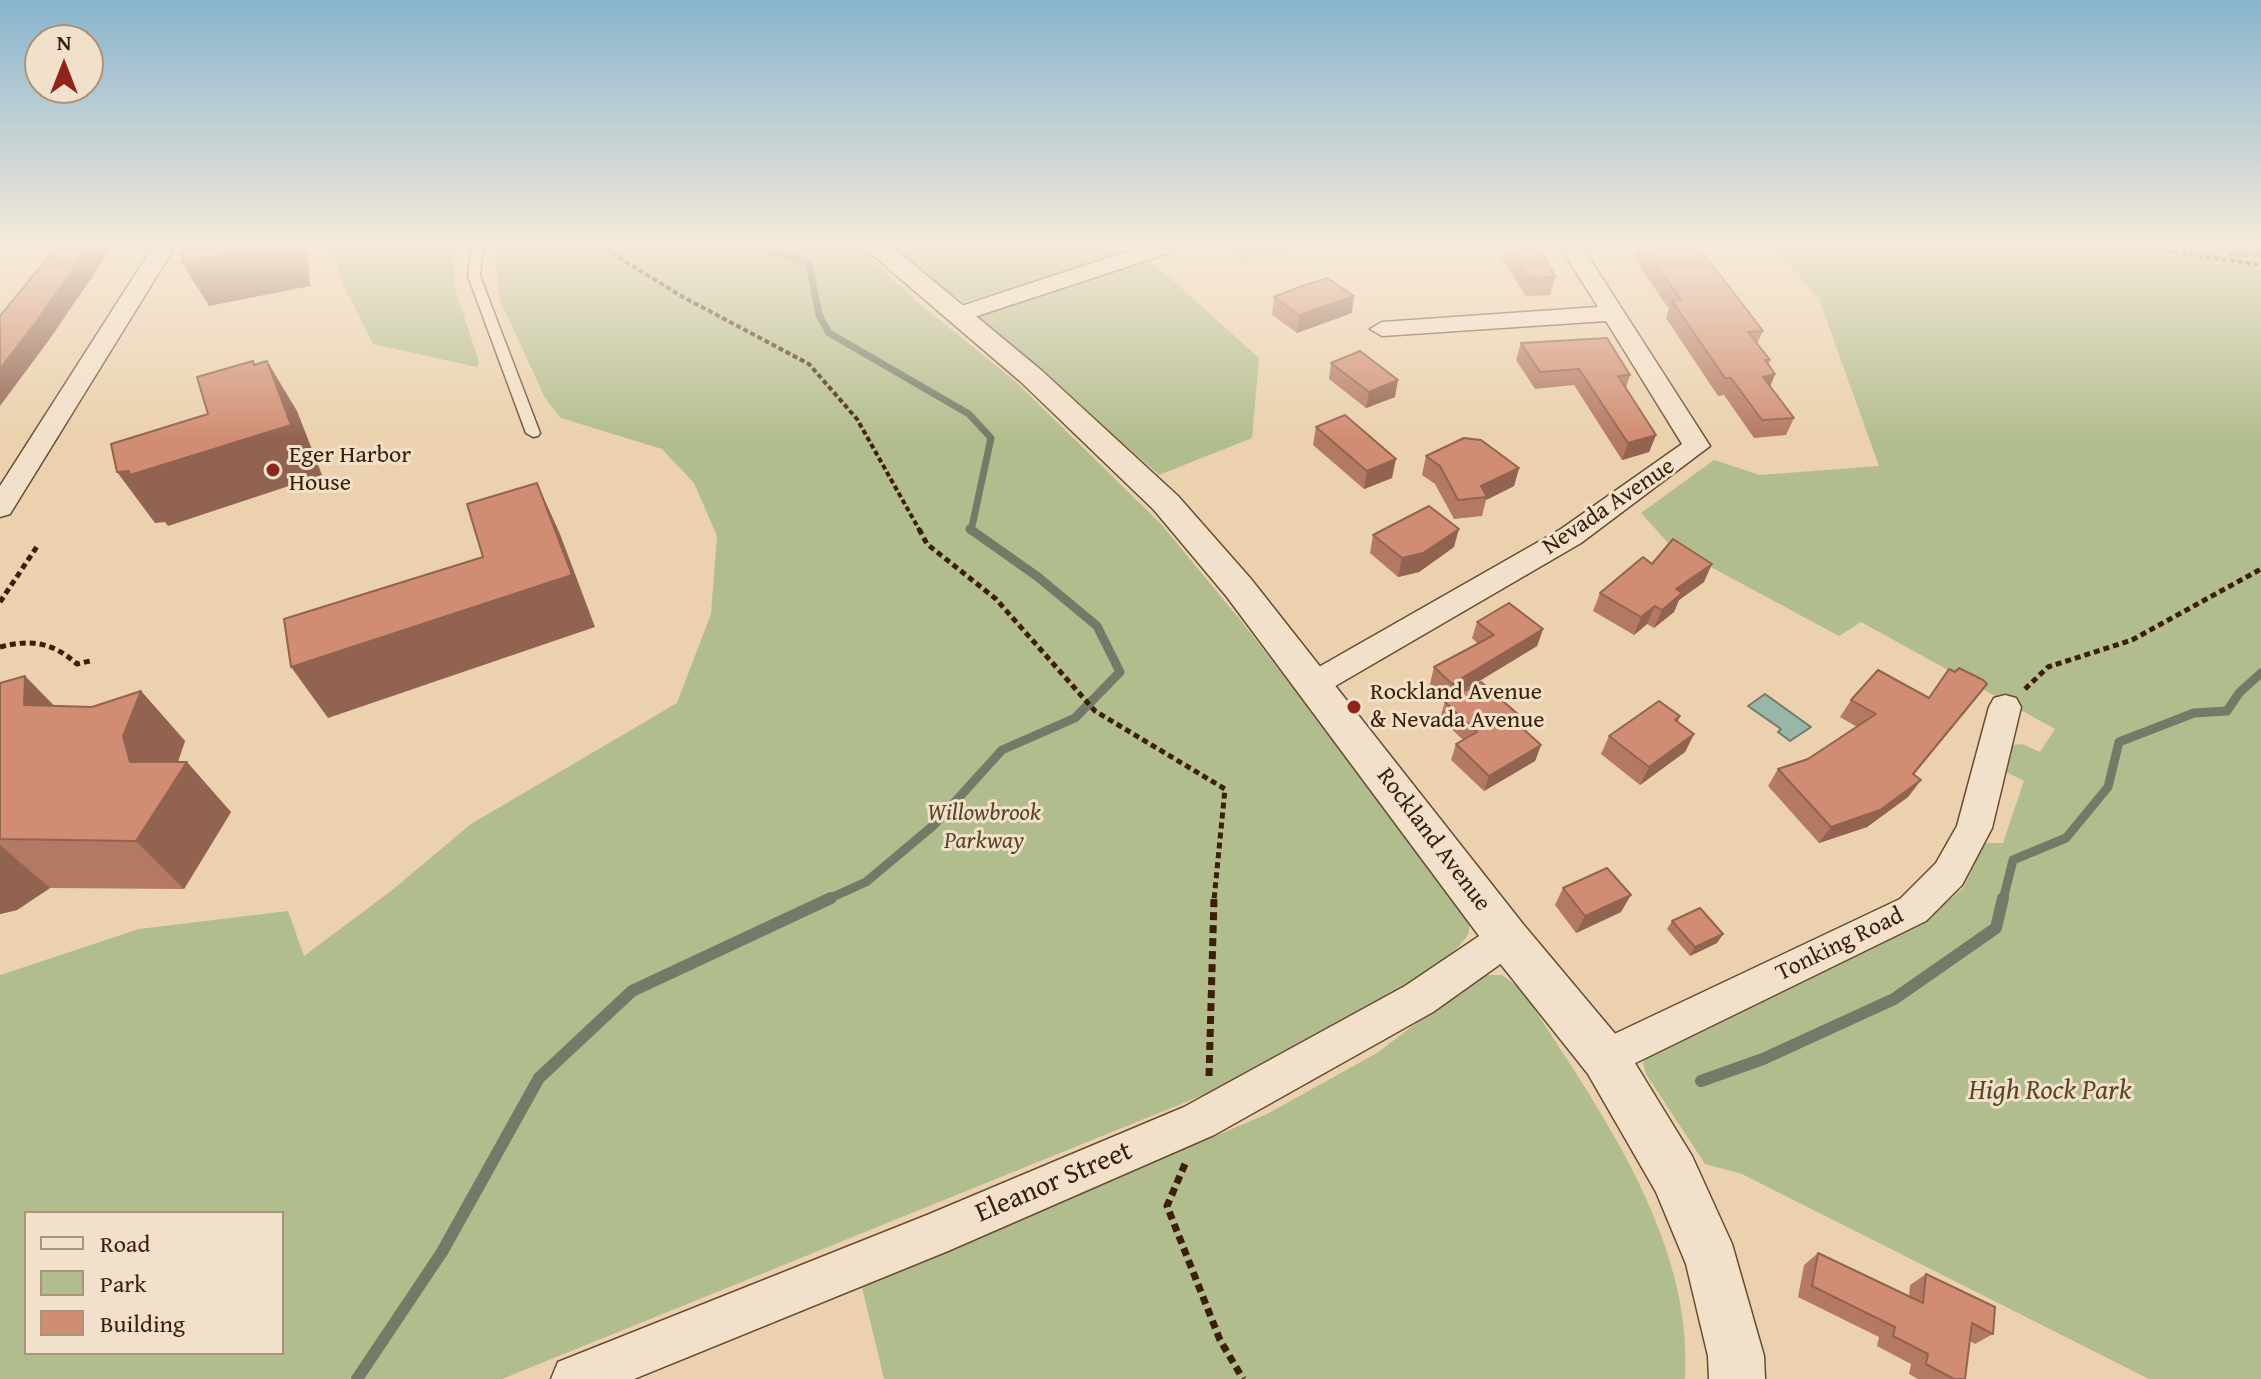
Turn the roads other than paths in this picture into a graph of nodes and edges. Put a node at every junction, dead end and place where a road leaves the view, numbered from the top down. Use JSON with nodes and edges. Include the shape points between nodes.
{"nodes":[{"id":1,"x":125,"y":309,"type":"edge"},
{"id":2,"x":487,"y":309,"type":"edge"},
{"id":3,"x":950,"y":309,"type":"edge"},
{"id":4,"x":972,"y":309,"type":"edge"},
{"id":5,"x":1614,"y":309,"type":"edge"},
{"id":6,"x":1616,"y":313,"type":"junction"},
{"id":7,"x":957,"y":315,"type":"junction"},
{"id":8,"x":1382,"y":329,"type":"dead end"},
{"id":9,"x":533,"y":433,"type":"dead end"},
{"id":10,"x":0,"y":508,"type":"edge"},
{"id":11,"x":1314,"y":684,"type":"junction"},
{"id":12,"x":2005,"y":707,"type":"road end"},
{"id":13,"x":1507,"y":938,"type":"junction"},
{"id":14,"x":1605,"y":1058,"type":"junction"},
{"id":15,"x":575,"y":1379,"type":"edge"},
{"id":16,"x":1737,"y":1379,"type":"edge"}],
"edges":[{"from":1,"to":10,"type":"street"},
{"from":2,"to":9,"type":"lane"},
{"from":3,"to":7,"type":"street","name":"Rockland Avenue"},
{"from":4,"to":7,"type":"street"},
{"from":5,"to":6,"type":"street","name":"Nevada Avenue"},
{"from":6,"to":8,"type":"street"},
{"from":6,"to":11,"type":"street","name":"Nevada Avenue","via":[[1697,446],[1571,536]]},
{"from":7,"to":11,"type":"street","name":"Rockland Avenue","via":[[1031,376],[1166,503]]},
{"from":11,"to":13,"type":"street","name":"Rockland Avenue"},
{"from":12,"to":14,"type":"street","name":"Tonking Road","via":[[1974,828],[1949,874],[1913,910]]},
{"from":13,"to":14,"type":"street","name":"Rockland Avenue"},
{"from":13,"to":15,"type":"street","name":"Eleanor Street","via":[[1419,999],[1199,1121]]},
{"from":14,"to":16,"type":"street","name":"Rockland Avenue","via":[[1674,1174],[1713,1263]]}]}
